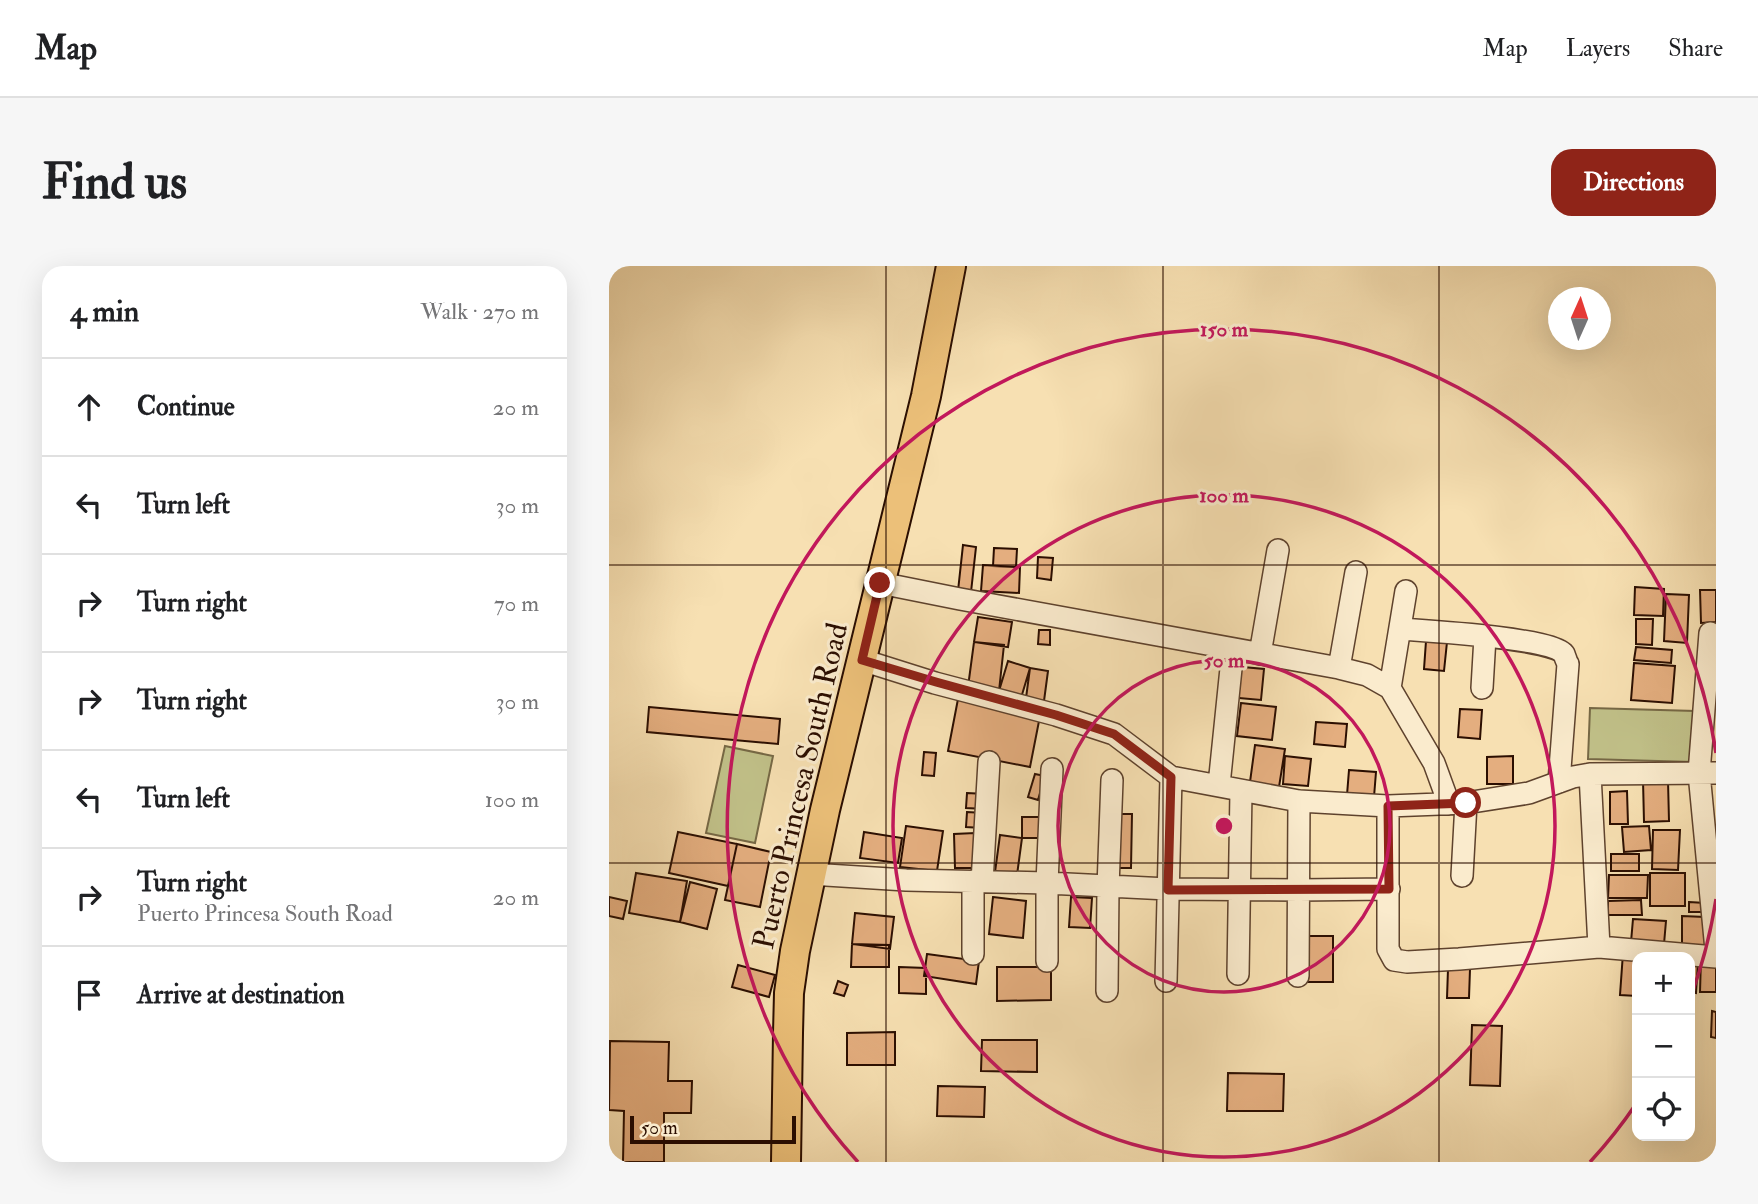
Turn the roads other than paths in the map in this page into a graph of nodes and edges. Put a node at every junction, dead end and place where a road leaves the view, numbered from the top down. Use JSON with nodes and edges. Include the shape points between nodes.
{"nodes":[{"id":1,"x":951,"y":266,"type":"edge"},
{"id":2,"x":1278,"y":550,"type":"dead end"},
{"id":3,"x":1356,"y":572,"type":"dead end"},
{"id":4,"x":880,"y":583,"type":"junction"},
{"id":5,"x":1406,"y":591,"type":"dead end"},
{"id":6,"x":1401,"y":629,"type":"junction"},
{"id":7,"x":1710,"y":633,"type":"dead end"},
{"id":8,"x":1485,"y":637,"type":"junction"},
{"id":9,"x":1233,"y":649,"type":"junction"},
{"id":10,"x":1260,"y":654,"type":"junction"},
{"id":11,"x":862,"y":660,"type":"junction"},
{"id":12,"x":1339,"y":668,"type":"junction"},
{"id":13,"x":1390,"y":688,"type":"junction"},
{"id":14,"x":1482,"y":688,"type":"dead end"},
{"id":15,"x":989,"y":762,"type":"dead end"},
{"id":16,"x":1052,"y":769,"type":"dead end"},
{"id":17,"x":1708,"y":773,"type":"edge"},
{"id":18,"x":1590,"y":774,"type":"junction"},
{"id":19,"x":1171,"y":777,"type":"junction"},
{"id":20,"x":1112,"y":780,"type":"dead end"},
{"id":21,"x":1559,"y":782,"type":"junction"},
{"id":22,"x":1219,"y":785,"type":"junction"},
{"id":23,"x":1241,"y":790,"type":"junction"},
{"id":24,"x":1299,"y":801,"type":"junction"},
{"id":25,"x":1458,"y":803,"type":"junction"},
{"id":26,"x":1388,"y":806,"type":"junction"},
{"id":27,"x":810,"y":874,"type":"junction"},
{"id":28,"x":1462,"y":876,"type":"dead end"},
{"id":29,"x":977,"y":881,"type":"junction"},
{"id":30,"x":1047,"y":883,"type":"junction"},
{"id":31,"x":1108,"y":887,"type":"junction"},
{"id":32,"x":1389,"y":889,"type":"junction"},
{"id":33,"x":1168,"y":890,"type":"junction"},
{"id":34,"x":1299,"y":890,"type":"junction"},
{"id":35,"x":1238,"y":891,"type":"junction"},
{"id":36,"x":1599,"y":947,"type":"junction"},
{"id":37,"x":1716,"y":950,"type":"edge"},
{"id":38,"x":972,"y":954,"type":"dead end"},
{"id":39,"x":1716,"y":957,"type":"edge"},
{"id":40,"x":1047,"y":961,"type":"dead end"},
{"id":41,"x":1238,"y":974,"type":"dead end"},
{"id":42,"x":1299,"y":976,"type":"dead end"},
{"id":43,"x":1166,"y":981,"type":"dead end"},
{"id":44,"x":1107,"y":992,"type":"dead end"},
{"id":45,"x":786,"y":1162,"type":"edge"}],
"edges":[{"from":1,"to":4,"type":"main road","name":"Puerto Princesa South Road","via":[[926,396]]},
{"from":2,"to":10,"type":"street"},
{"from":3,"to":12,"type":"street"},
{"from":4,"to":9,"type":"street"},
{"from":4,"to":11,"type":"main road","name":"Puerto Princesa South Road"},
{"from":5,"to":6,"type":"street"},
{"from":6,"to":8,"type":"street"},
{"from":6,"to":13,"type":"street"},
{"from":7,"to":17,"type":"street"},
{"from":8,"to":14,"type":"street"},
{"from":8,"to":21,"type":"street","via":[[1547,646],[1564,654],[1568,664]]},
{"from":9,"to":10,"type":"street"},
{"from":9,"to":22,"type":"street"},
{"from":10,"to":12,"type":"street"},
{"from":11,"to":19,"type":"street","via":[[1114,734]]},
{"from":11,"to":27,"type":"main road","name":"Puerto Princesa South Road"},
{"from":12,"to":13,"type":"street","via":[[1367,675]]},
{"from":13,"to":25,"type":"street"},
{"from":15,"to":29,"type":"street"},
{"from":16,"to":30,"type":"street"},
{"from":17,"to":18,"type":"street"},
{"from":17,"to":37,"type":"street"},
{"from":18,"to":21,"type":"street"},
{"from":18,"to":36,"type":"street"},
{"from":19,"to":22,"type":"street"},
{"from":19,"to":33,"type":"street"},
{"from":20,"to":31,"type":"street"},
{"from":21,"to":25,"type":"street","via":[[1528,793]]},
{"from":22,"to":23,"type":"street"},
{"from":23,"to":24,"type":"street"},
{"from":23,"to":35,"type":"street"},
{"from":24,"to":26,"type":"street"},
{"from":24,"to":34,"type":"street"},
{"from":25,"to":26,"type":"street"},
{"from":25,"to":28,"type":"street"},
{"from":26,"to":32,"type":"street"},
{"from":27,"to":29,"type":"street"},
{"from":27,"to":45,"type":"main road","name":"Puerto Princesa South Road","via":[[789,993]]},
{"from":29,"to":30,"type":"street"},
{"from":29,"to":38,"type":"street"},
{"from":30,"to":31,"type":"street"},
{"from":30,"to":40,"type":"street"},
{"from":31,"to":33,"type":"street"},
{"from":31,"to":44,"type":"street"},
{"from":32,"to":34,"type":"street"},
{"from":32,"to":36,"type":"street","via":[[1388,949],[1394,960]]},
{"from":33,"to":35,"type":"street"},
{"from":33,"to":43,"type":"street"},
{"from":34,"to":35,"type":"street"},
{"from":34,"to":42,"type":"street"},
{"from":35,"to":41,"type":"street"},
{"from":36,"to":39,"type":"street"}]}
